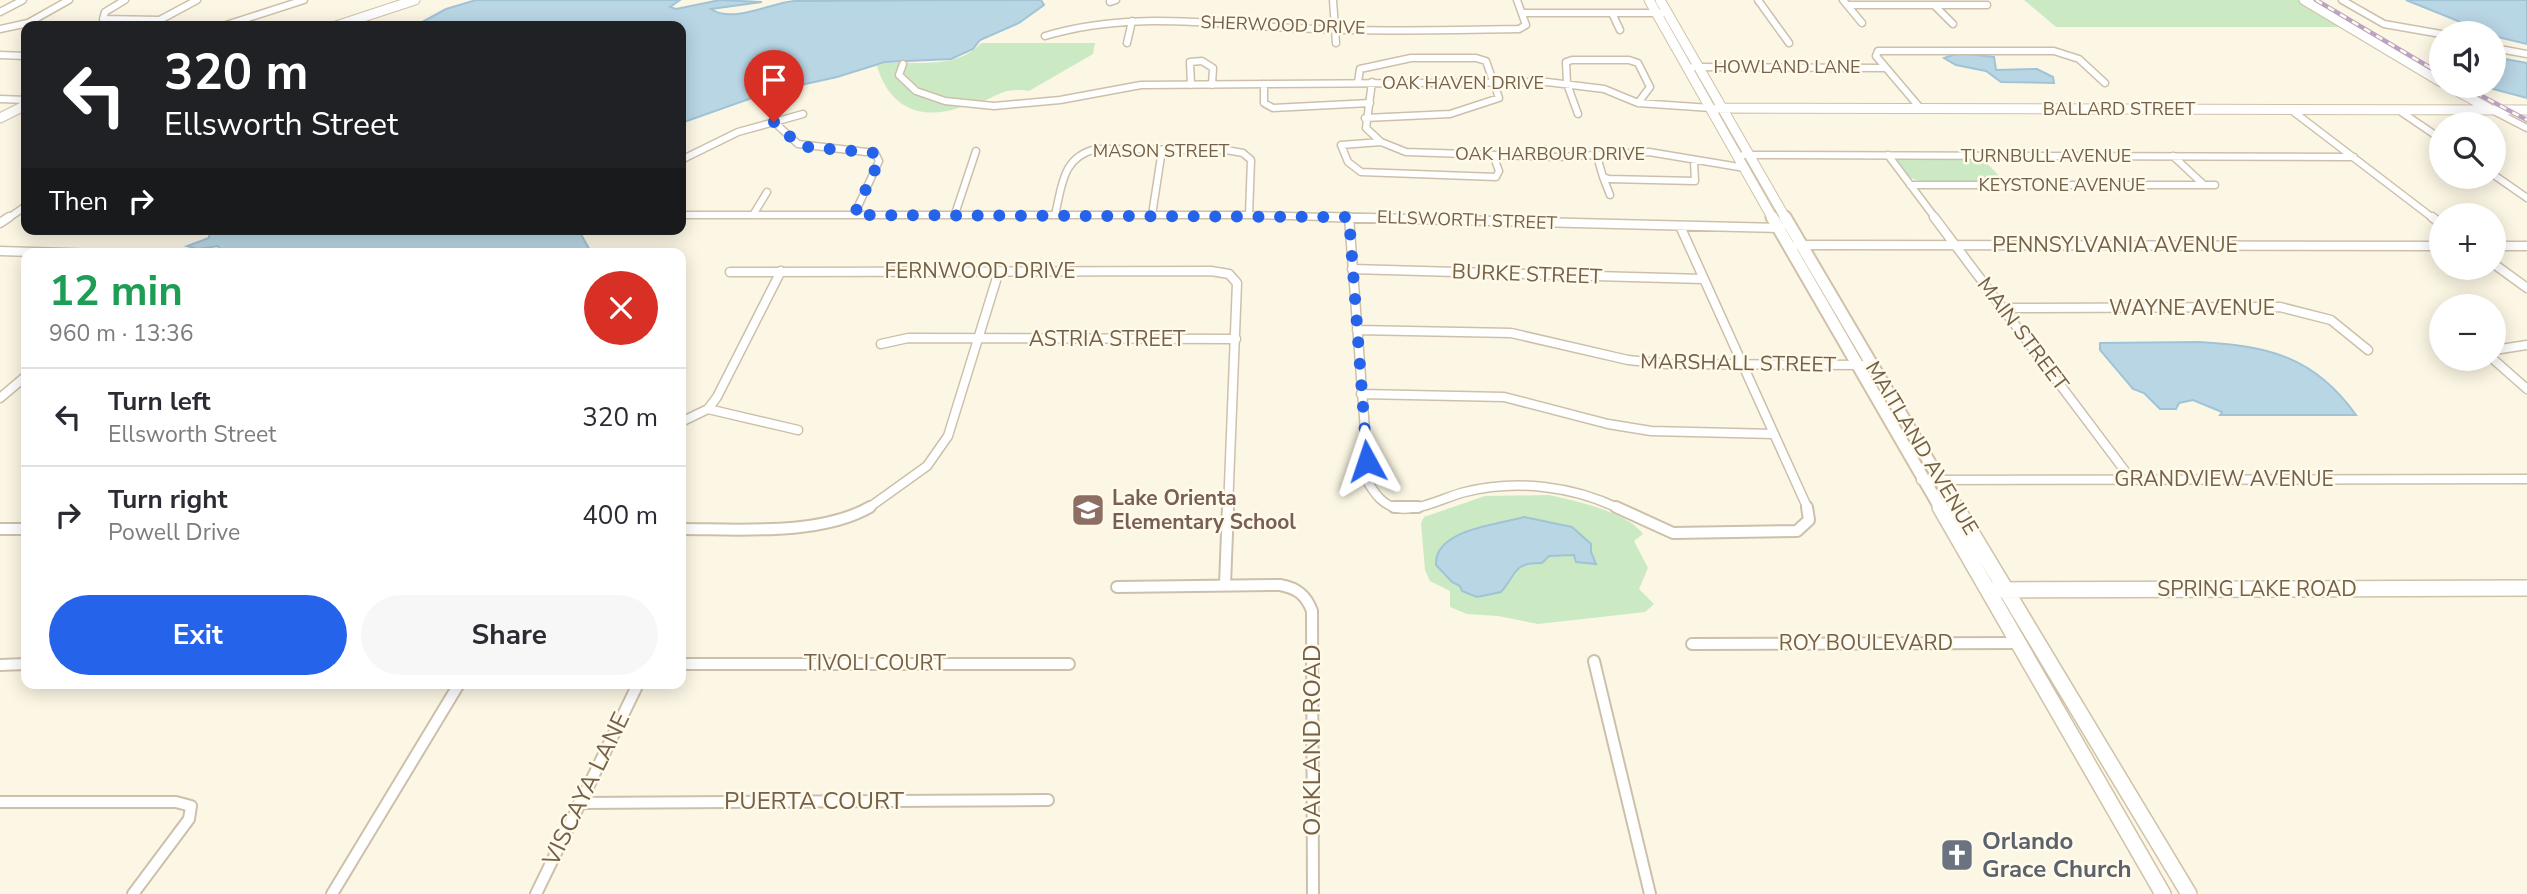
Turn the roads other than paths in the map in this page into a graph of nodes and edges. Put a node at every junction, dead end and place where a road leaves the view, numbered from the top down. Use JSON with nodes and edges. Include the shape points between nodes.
{"nodes":[{"id":1,"x":23,"y":0,"type":"edge"},
{"id":2,"x":69,"y":0,"type":"edge"},
{"id":3,"x":125,"y":0,"type":"edge"},
{"id":4,"x":197,"y":0,"type":"edge"},
{"id":5,"x":304,"y":0,"type":"edge"},
{"id":6,"x":415,"y":0,"type":"edge"},
{"id":7,"x":1333,"y":0,"type":"edge"},
{"id":8,"x":1517,"y":0,"type":"edge"},
{"id":9,"x":1649,"y":0,"type":"edge"},
{"id":10,"x":1660,"y":0,"type":"edge"},
{"id":11,"x":1758,"y":0,"type":"edge"},
{"id":12,"x":2304,"y":0,"type":"edge"},
{"id":13,"x":2342,"y":0,"type":"edge"},
{"id":14,"x":1845,"y":3,"type":"edge"},
{"id":15,"x":1935,"y":5,"type":"junction"},
{"id":16,"x":1987,"y":5,"type":"dead end"},
{"id":17,"x":0,"y":12,"type":"edge"},
{"id":18,"x":1522,"y":13,"type":"junction"},
{"id":19,"x":1612,"y":13,"type":"junction"},
{"id":20,"x":1657,"y":13,"type":"junction"},
{"id":21,"x":1667,"y":13,"type":"junction"},
{"id":22,"x":158,"y":20,"type":"joint"},
{"id":23,"x":32,"y":21,"type":"edge"},
{"id":24,"x":239,"y":21,"type":"edge"},
{"id":25,"x":351,"y":21,"type":"edge"},
{"id":26,"x":1132,"y":21,"type":"junction"},
{"id":27,"x":1862,"y":23,"type":"dead end"},
{"id":28,"x":21,"y":24,"type":"edge"},
{"id":29,"x":1953,"y":24,"type":"dead end"},
{"id":30,"x":1335,"y":28,"type":"junction"},
{"id":31,"x":0,"y":29,"type":"edge"},
{"id":32,"x":1620,"y":30,"type":"dead end"},
{"id":33,"x":2429,"y":32,"type":"edge"},
{"id":34,"x":1045,"y":36,"type":"dead end"},
{"id":35,"x":1127,"y":43,"type":"dead end"},
{"id":36,"x":1336,"y":43,"type":"dead end"},
{"id":37,"x":1789,"y":43,"type":"dead end"},
{"id":38,"x":1676,"y":48,"type":"junction"},
{"id":39,"x":1688,"y":48,"type":"junction"},
{"id":40,"x":2506,"y":50,"type":"edge"},
{"id":41,"x":2527,"y":54,"type":"edge"},
{"id":42,"x":0,"y":55,"type":"edge"},
{"id":43,"x":21,"y":56,"type":"edge"},
{"id":44,"x":903,"y":64,"type":"dead end"},
{"id":45,"x":1687,"y":67,"type":"junction"},
{"id":46,"x":1699,"y":67,"type":"junction"},
{"id":47,"x":1886,"y":68,"type":"junction"},
{"id":48,"x":2429,"y":75,"type":"edge"},
{"id":49,"x":1358,"y":82,"type":"junction"},
{"id":50,"x":1371,"y":82,"type":"junction"},
{"id":51,"x":1493,"y":83,"type":"junction"},
{"id":52,"x":2105,"y":83,"type":"dead end"},
{"id":53,"x":1567,"y":84,"type":"junction"},
{"id":54,"x":1191,"y":85,"type":"junction"},
{"id":55,"x":1212,"y":85,"type":"junction"},
{"id":56,"x":1264,"y":85,"type":"junction"},
{"id":57,"x":2470,"y":98,"type":"edge"},
{"id":58,"x":0,"y":99,"type":"edge"},
{"id":59,"x":21,"y":101,"type":"edge"},
{"id":60,"x":1370,"y":103,"type":"junction"},
{"id":61,"x":1638,"y":103,"type":"junction"},
{"id":62,"x":21,"y":105,"type":"edge"},
{"id":63,"x":1711,"y":108,"type":"junction"},
{"id":64,"x":1723,"y":108,"type":"junction"},
{"id":65,"x":1921,"y":109,"type":"junction"},
{"id":66,"x":2290,"y":109,"type":"junction"},
{"id":67,"x":2397,"y":109,"type":"junction"},
{"id":68,"x":2490,"y":109,"type":"junction"},
{"id":69,"x":2527,"y":110,"type":"edge"},
{"id":70,"x":803,"y":114,"type":"dead end"},
{"id":71,"x":1578,"y":114,"type":"dead end"},
{"id":72,"x":0,"y":118,"type":"edge"},
{"id":73,"x":1365,"y":118,"type":"junction"},
{"id":74,"x":774,"y":122,"type":"junction"},
{"id":75,"x":2527,"y":128,"type":"edge"},
{"id":76,"x":2429,"y":131,"type":"edge"},
{"id":77,"x":1381,"y":142,"type":"junction"},
{"id":78,"x":1162,"y":150,"type":"junction"},
{"id":79,"x":976,"y":151,"type":"dead end"},
{"id":80,"x":1596,"y":153,"type":"junction"},
{"id":81,"x":1493,"y":155,"type":"junction"},
{"id":82,"x":1738,"y":155,"type":"junction"},
{"id":83,"x":1750,"y":155,"type":"junction"},
{"id":84,"x":1888,"y":155,"type":"junction"},
{"id":85,"x":2173,"y":156,"type":"junction"},
{"id":86,"x":686,"y":157,"type":"edge"},
{"id":87,"x":2354,"y":157,"type":"junction"},
{"id":88,"x":1693,"y":161,"type":"junction"},
{"id":89,"x":1745,"y":168,"type":"junction"},
{"id":90,"x":1603,"y":177,"type":"junction"},
{"id":91,"x":2506,"y":183,"type":"edge"},
{"id":92,"x":2215,"y":184,"type":"dead end"},
{"id":93,"x":1910,"y":185,"type":"junction"},
{"id":94,"x":2204,"y":185,"type":"junction"},
{"id":95,"x":767,"y":191,"type":"dead end"},
{"id":96,"x":1610,"y":195,"type":"dead end"},
{"id":97,"x":2527,"y":198,"type":"edge"},
{"id":98,"x":21,"y":209,"type":"edge"},
{"id":99,"x":955,"y":214,"type":"junction"},
{"id":100,"x":686,"y":215,"type":"edge"},
{"id":101,"x":752,"y":215,"type":"junction"},
{"id":102,"x":854,"y":215,"type":"junction"},
{"id":103,"x":1055,"y":215,"type":"junction"},
{"id":104,"x":1152,"y":215,"type":"junction"},
{"id":105,"x":1249,"y":215,"type":"junction"},
{"id":106,"x":2429,"y":215,"type":"edge"},
{"id":107,"x":1349,"y":217,"type":"junction"},
{"id":108,"x":0,"y":223,"type":"edge"},
{"id":109,"x":1680,"y":226,"type":"junction"},
{"id":110,"x":1778,"y":228,"type":"junction"},
{"id":111,"x":1792,"y":228,"type":"junction"},
{"id":112,"x":1788,"y":245,"type":"junction"},
{"id":113,"x":1802,"y":245,"type":"junction"},
{"id":114,"x":1957,"y":245,"type":"junction"},
{"id":115,"x":2429,"y":246,"type":"edge"},
{"id":116,"x":2506,"y":246,"type":"edge"},
{"id":117,"x":2527,"y":246,"type":"edge"},
{"id":118,"x":0,"y":251,"type":"edge"},
{"id":119,"x":21,"y":252,"type":"edge"},
{"id":120,"x":1352,"y":269,"type":"junction"},
{"id":121,"x":781,"y":271,"type":"junction"},
{"id":122,"x":999,"y":271,"type":"junction"},
{"id":123,"x":730,"y":272,"type":"dead end"},
{"id":124,"x":2506,"y":273,"type":"edge"},
{"id":125,"x":1703,"y":279,"type":"junction"},
{"id":126,"x":2527,"y":288,"type":"edge"},
{"id":127,"x":2003,"y":308,"type":"junction"},
{"id":128,"x":1357,"y":330,"type":"junction"},
{"id":129,"x":977,"y":338,"type":"junction"},
{"id":130,"x":1236,"y":339,"type":"junction"},
{"id":131,"x":881,"y":344,"type":"dead end"},
{"id":132,"x":2527,"y":345,"type":"edge"},
{"id":133,"x":2506,"y":348,"type":"edge"},
{"id":134,"x":2368,"y":350,"type":"dead end"},
{"id":135,"x":1742,"y":364,"type":"junction"},
{"id":136,"x":1855,"y":365,"type":"junction"},
{"id":137,"x":1871,"y":365,"type":"junction"},
{"id":138,"x":2506,"y":370,"type":"edge"},
{"id":139,"x":21,"y":380,"type":"edge"},
{"id":140,"x":2527,"y":389,"type":"edge"},
{"id":141,"x":1361,"y":394,"type":"junction"},
{"id":142,"x":0,"y":398,"type":"edge"},
{"id":143,"x":708,"y":409,"type":"junction"},
{"id":144,"x":686,"y":420,"type":"edge"},
{"id":145,"x":798,"y":430,"type":"dead end"},
{"id":146,"x":1774,"y":435,"type":"junction"},
{"id":147,"x":2132,"y":479,"type":"junction"},
{"id":148,"x":1921,"y":480,"type":"junction"},
{"id":149,"x":1939,"y":480,"type":"junction"},
{"id":150,"x":2527,"y":480,"type":"edge"},
{"id":151,"x":0,"y":529,"type":"edge"},
{"id":152,"x":21,"y":529,"type":"edge"},
{"id":153,"x":686,"y":529,"type":"edge"},
{"id":154,"x":1225,"y":585,"type":"junction"},
{"id":155,"x":1118,"y":587,"type":"dead end"},
{"id":156,"x":2527,"y":588,"type":"edge"},
{"id":157,"x":1988,"y":590,"type":"junction"},
{"id":158,"x":2009,"y":590,"type":"junction"},
{"id":159,"x":2020,"y":643,"type":"junction"},
{"id":160,"x":1692,"y":644,"type":"dead end"},
{"id":161,"x":2041,"y":644,"type":"junction"},
{"id":162,"x":1594,"y":661,"type":"dead end"},
{"id":163,"x":686,"y":663,"type":"edge"},
{"id":164,"x":0,"y":664,"type":"edge"},
{"id":165,"x":21,"y":664,"type":"edge"},
{"id":166,"x":1069,"y":664,"type":"dead end"},
{"id":167,"x":456,"y":689,"type":"edge"},
{"id":168,"x":636,"y":689,"type":"edge"},
{"id":169,"x":2073,"y":736,"type":"junction"},
{"id":170,"x":2096,"y":736,"type":"junction"},
{"id":171,"x":1048,"y":800,"type":"dead end"},
{"id":172,"x":0,"y":802,"type":"edge"},
{"id":173,"x":579,"y":803,"type":"junction"},
{"id":174,"x":2177,"y":874,"type":"junction"},
{"id":175,"x":133,"y":894,"type":"edge"},
{"id":176,"x":332,"y":894,"type":"edge"},
{"id":177,"x":536,"y":894,"type":"edge"},
{"id":178,"x":1313,"y":894,"type":"edge"},
{"id":179,"x":1650,"y":894,"type":"edge"},
{"id":180,"x":2166,"y":894,"type":"edge"},
{"id":181,"x":2189,"y":894,"type":"edge"}],
"edges":[{"from":1,"to":17,"type":"street"},
{"from":2,"to":23,"type":"street"},
{"from":3,"to":22,"type":"street","via":[[105,12],[103,19]]},
{"from":4,"to":22,"type":"street"},
{"from":5,"to":24,"type":"street"},
{"from":6,"to":25,"type":"main road"},
{"from":7,"to":30,"type":"street"},
{"from":8,"to":18,"type":"street"},
{"from":9,"to":20,"type":"main road","name":"MAITLAND AVENUE"},
{"from":10,"to":21,"type":"main road","name":"MAITLAND AVENUE"},
{"from":11,"to":37,"type":"street"},
{"from":12,"to":48,"type":"street"},
{"from":13,"to":33,"type":"street","via":[[2384,24]]},
{"from":14,"to":15,"type":"street"},
{"from":14,"to":27,"type":"street"},
{"from":15,"to":16,"type":"street"},
{"from":15,"to":29,"type":"street"},
{"from":18,"to":19,"type":"street"},
{"from":18,"to":30,"type":"street","name":"SHERWOOD DRIVE","via":[[1523,27]]},
{"from":19,"to":20,"type":"street"},
{"from":19,"to":32,"type":"street"},
{"from":20,"to":21,"type":"street"},
{"from":20,"to":38,"type":"main road","name":"MAITLAND AVENUE"},
{"from":21,"to":39,"type":"main road","name":"MAITLAND AVENUE"},
{"from":26,"to":30,"type":"street","name":"SHERWOOD DRIVE"},
{"from":26,"to":34,"type":"street","name":"SHERWOOD DRIVE","via":[[1091,22]]},
{"from":26,"to":35,"type":"street"},
{"from":28,"to":31,"type":"street"},
{"from":30,"to":36,"type":"street"},
{"from":38,"to":39,"type":"street"},
{"from":38,"to":45,"type":"main road","name":"MAITLAND AVENUE"},
{"from":39,"to":46,"type":"main road","name":"MAITLAND AVENUE"},
{"from":40,"to":41,"type":"street"},
{"from":42,"to":43,"type":"street"},
{"from":44,"to":54,"type":"street","name":"OAK HAVEN DRIVE","via":[[899,75],[916,91],[964,104],[1021,105],[1125,86]]},
{"from":45,"to":46,"type":"street","name":"HOWLAND LANE"},
{"from":45,"to":63,"type":"main road","name":"MAITLAND AVENUE"},
{"from":46,"to":47,"type":"street","name":"HOWLAND LANE"},
{"from":46,"to":64,"type":"main road","name":"MAITLAND AVENUE"},
{"from":47,"to":52,"type":"street","via":[[1876,56],[1878,51],[2054,51],[2079,59]]},
{"from":47,"to":65,"type":"street"},
{"from":49,"to":50,"type":"street","name":"OAK HAVEN DRIVE"},
{"from":49,"to":51,"type":"street","via":[[1360,69],[1367,66],[1424,58],[1486,61]]},
{"from":49,"to":56,"type":"street","name":"OAK HAVEN DRIVE"},
{"from":50,"to":51,"type":"street","name":"OAK HAVEN DRIVE"},
{"from":50,"to":60,"type":"street"},
{"from":51,"to":53,"type":"street","name":"OAK HAVEN DRIVE"},
{"from":51,"to":73,"type":"street","via":[[1499,98],[1481,107],[1433,118]]},
{"from":53,"to":61,"type":"street","name":"OAK HAVEN DRIVE","via":[[1604,89]]},
{"from":53,"to":61,"type":"street","via":[[1566,62],[1629,60],[1638,63],[1650,87]]},
{"from":53,"to":71,"type":"street"},
{"from":54,"to":55,"type":"street","name":"OAK HAVEN DRIVE"},
{"from":54,"to":55,"type":"street","via":[[1190,62],[1202,61],[1213,68]]},
{"from":55,"to":56,"type":"street","name":"OAK HAVEN DRIVE"},
{"from":56,"to":60,"type":"street","via":[[1264,103],[1273,108]]},
{"from":57,"to":68,"type":"main road"},
{"from":58,"to":59,"type":"street"},
{"from":60,"to":73,"type":"street"},
{"from":61,"to":63,"type":"street","name":"OAK HAVEN DRIVE"},
{"from":62,"to":72,"type":"street"},
{"from":63,"to":64,"type":"street","name":"BALLARD STREET"},
{"from":63,"to":82,"type":"main road","name":"MAITLAND AVENUE"},
{"from":64,"to":65,"type":"main road","name":"BALLARD STREET"},
{"from":64,"to":83,"type":"main road","name":"MAITLAND AVENUE"},
{"from":65,"to":66,"type":"main road","name":"BALLARD STREET"},
{"from":66,"to":67,"type":"main road","name":"BALLARD STREET"},
{"from":66,"to":87,"type":"street"},
{"from":67,"to":68,"type":"main road","name":"BALLARD STREET"},
{"from":67,"to":76,"type":"street"},
{"from":68,"to":69,"type":"main road","name":"BALLARD STREET"},
{"from":68,"to":75,"type":"street"},
{"from":70,"to":74,"type":"street"},
{"from":73,"to":77,"type":"street","via":[[1366,128]]},
{"from":74,"to":86,"type":"street","via":[[722,138]]},
{"from":74,"to":102,"type":"street","via":[[798,144],[875,153],[879,161]]},
{"from":77,"to":81,"type":"street","name":"OAK HARBOUR DRIVE","via":[[1406,152]]},
{"from":77,"to":81,"type":"street","via":[[1341,145],[1351,168],[1361,172],[1496,177],[1499,171]]},
{"from":78,"to":103,"type":"street","name":"MASON STREET","via":[[1079,152],[1069,161]]},
{"from":78,"to":104,"type":"street"},
{"from":78,"to":105,"type":"street","name":"MASON STREET","via":[[1243,153],[1251,160]]},
{"from":79,"to":99,"type":"street"},
{"from":80,"to":81,"type":"street","name":"OAK HARBOUR DRIVE"},
{"from":80,"to":88,"type":"street","name":"OAK HARBOUR DRIVE","via":[[1649,152]]},
{"from":80,"to":90,"type":"street"},
{"from":82,"to":83,"type":"street","name":"TURNBULL AVENUE"},
{"from":82,"to":89,"type":"street","name":"MAITLAND AVENUE"},
{"from":83,"to":84,"type":"street","name":"TURNBULL AVENUE"},
{"from":83,"to":111,"type":"main road","name":"MAITLAND AVENUE"},
{"from":84,"to":85,"type":"street","name":"TURNBULL AVENUE"},
{"from":84,"to":93,"type":"street","name":"MAIN STREET"},
{"from":85,"to":87,"type":"street","name":"TURNBULL AVENUE"},
{"from":85,"to":94,"type":"street"},
{"from":87,"to":106,"type":"street"},
{"from":88,"to":89,"type":"street","name":"OAK HARBOUR DRIVE"},
{"from":88,"to":90,"type":"street","via":[[1695,181]]},
{"from":89,"to":110,"type":"main road","name":"MAITLAND AVENUE"},
{"from":90,"to":96,"type":"street"},
{"from":91,"to":97,"type":"street"},
{"from":92,"to":94,"type":"street","name":"KEYSTONE AVENUE"},
{"from":93,"to":94,"type":"street","name":"KEYSTONE AVENUE"},
{"from":93,"to":114,"type":"street","name":"MAIN STREET"},
{"from":95,"to":101,"type":"street"},
{"from":98,"to":108,"type":"street"},
{"from":99,"to":102,"type":"street","name":"ELLSWORTH STREET"},
{"from":99,"to":103,"type":"street","name":"ELLSWORTH STREET"},
{"from":100,"to":101,"type":"street","name":"ELLSWORTH STREET"},
{"from":101,"to":102,"type":"street","name":"ELLSWORTH STREET"},
{"from":103,"to":104,"type":"street","name":"ELLSWORTH STREET"},
{"from":104,"to":105,"type":"street","name":"ELLSWORTH STREET"},
{"from":105,"to":107,"type":"street","name":"ELLSWORTH STREET"},
{"from":107,"to":109,"type":"street","name":"ELLSWORTH STREET"},
{"from":107,"to":120,"type":"street"},
{"from":109,"to":110,"type":"street","name":"ELLSWORTH STREET"},
{"from":109,"to":125,"type":"street"},
{"from":110,"to":111,"type":"street","name":"ELLSWORTH STREET"},
{"from":110,"to":112,"type":"main road","name":"MAITLAND AVENUE"},
{"from":111,"to":113,"type":"main road","name":"MAITLAND AVENUE"},
{"from":112,"to":113,"type":"street","name":"PENNSYLVANIA AVENUE"},
{"from":112,"to":136,"type":"main road","name":"MAITLAND AVENUE"},
{"from":113,"to":114,"type":"street","name":"PENNSYLVANIA AVENUE"},
{"from":113,"to":137,"type":"main road","name":"MAITLAND AVENUE"},
{"from":114,"to":115,"type":"street","name":"PENNSYLVANIA AVENUE"},
{"from":114,"to":127,"type":"street","name":"MAIN STREET"},
{"from":116,"to":117,"type":"street"},
{"from":118,"to":119,"type":"street"},
{"from":120,"to":125,"type":"street","name":"BURKE STREET"},
{"from":120,"to":128,"type":"street"},
{"from":121,"to":122,"type":"street","name":"FERNWOOD DRIVE"},
{"from":121,"to":123,"type":"street","name":"FERNWOOD DRIVE"},
{"from":121,"to":143,"type":"street"},
{"from":122,"to":129,"type":"street"},
{"from":122,"to":130,"type":"street","name":"FERNWOOD DRIVE","via":[[1229,274],[1237,283]]},
{"from":124,"to":126,"type":"street"},
{"from":125,"to":135,"type":"street"},
{"from":127,"to":134,"type":"street","name":"WAYNE AVENUE","via":[[2280,307],[2332,320]]},
{"from":127,"to":147,"type":"street","name":"MAIN STREET"},
{"from":128,"to":135,"type":"street","name":"MARSHALL STREET","via":[[1498,332],[1544,338],[1628,360]]},
{"from":128,"to":141,"type":"street"},
{"from":129,"to":130,"type":"street","name":"ASTRIA STREET"},
{"from":129,"to":131,"type":"street","name":"ASTRIA STREET","via":[[908,338]]},
{"from":129,"to":153,"type":"street","via":[[948,436],[927,466],[882,500],[851,516],[802,526]]},
{"from":130,"to":154,"type":"street"},
{"from":132,"to":133,"type":"street"},
{"from":135,"to":136,"type":"street","name":"MARSHALL STREET"},
{"from":135,"to":146,"type":"street"},
{"from":136,"to":137,"type":"street","name":"MARSHALL STREET"},
{"from":136,"to":148,"type":"main road","name":"MAITLAND AVENUE"},
{"from":137,"to":149,"type":"main road","name":"MAITLAND AVENUE"},
{"from":138,"to":140,"type":"street"},
{"from":139,"to":142,"type":"street"},
{"from":141,"to":146,"type":"street","via":[[1504,397],[1651,431]]},
{"from":141,"to":146,"type":"street","via":[[1369,484],[1384,501],[1407,509],[1470,491],[1523,486],[1580,494],[1673,533],[1786,533],[1809,520],[1808,509]]},
{"from":143,"to":144,"type":"street"},
{"from":143,"to":145,"type":"street"},
{"from":147,"to":149,"type":"street","name":"GRANDVIEW AVENUE"},
{"from":147,"to":150,"type":"street","name":"GRANDVIEW AVENUE"},
{"from":148,"to":149,"type":"street","name":"GRANDVIEW AVENUE"},
{"from":148,"to":157,"type":"main road","name":"MAITLAND AVENUE"},
{"from":149,"to":158,"type":"main road","name":"MAITLAND AVENUE"},
{"from":151,"to":152,"type":"street"},
{"from":154,"to":155,"type":"street"},
{"from":154,"to":178,"type":"street","name":"OAKLAND ROAD","via":[[1280,585],[1300,590],[1312,611]]},
{"from":156,"to":158,"type":"main road","name":"SPRING LAKE ROAD"},
{"from":157,"to":158,"type":"main road","name":"SPRING LAKE ROAD"},
{"from":157,"to":159,"type":"main road","name":"MAITLAND AVENUE"},
{"from":158,"to":161,"type":"main road","name":"MAITLAND AVENUE"},
{"from":159,"to":160,"type":"street","name":"ROY BOULEVARD"},
{"from":159,"to":161,"type":"street","name":"ROY BOULEVARD"},
{"from":159,"to":169,"type":"main road","name":"MAITLAND AVENUE"},
{"from":161,"to":170,"type":"main road","name":"MAITLAND AVENUE"},
{"from":162,"to":179,"type":"street"},
{"from":163,"to":166,"type":"street","name":"TIVOLI COURT"},
{"from":164,"to":165,"type":"street"},
{"from":167,"to":176,"type":"street"},
{"from":168,"to":173,"type":"street","name":"VISCAYA LANE"},
{"from":169,"to":170,"type":"street"},
{"from":169,"to":180,"type":"main road","name":"MAITLAND AVENUE"},
{"from":170,"to":174,"type":"main road","name":"MAITLAND AVENUE"},
{"from":171,"to":173,"type":"street","name":"PUERTA COURT"},
{"from":172,"to":175,"type":"street","via":[[176,802],[191,806],[192,813]]},
{"from":173,"to":177,"type":"street","name":"VISCAYA LANE"},
{"from":174,"to":180,"type":"main road"},
{"from":174,"to":181,"type":"main road","name":"MAITLAND AVENUE"}]}
